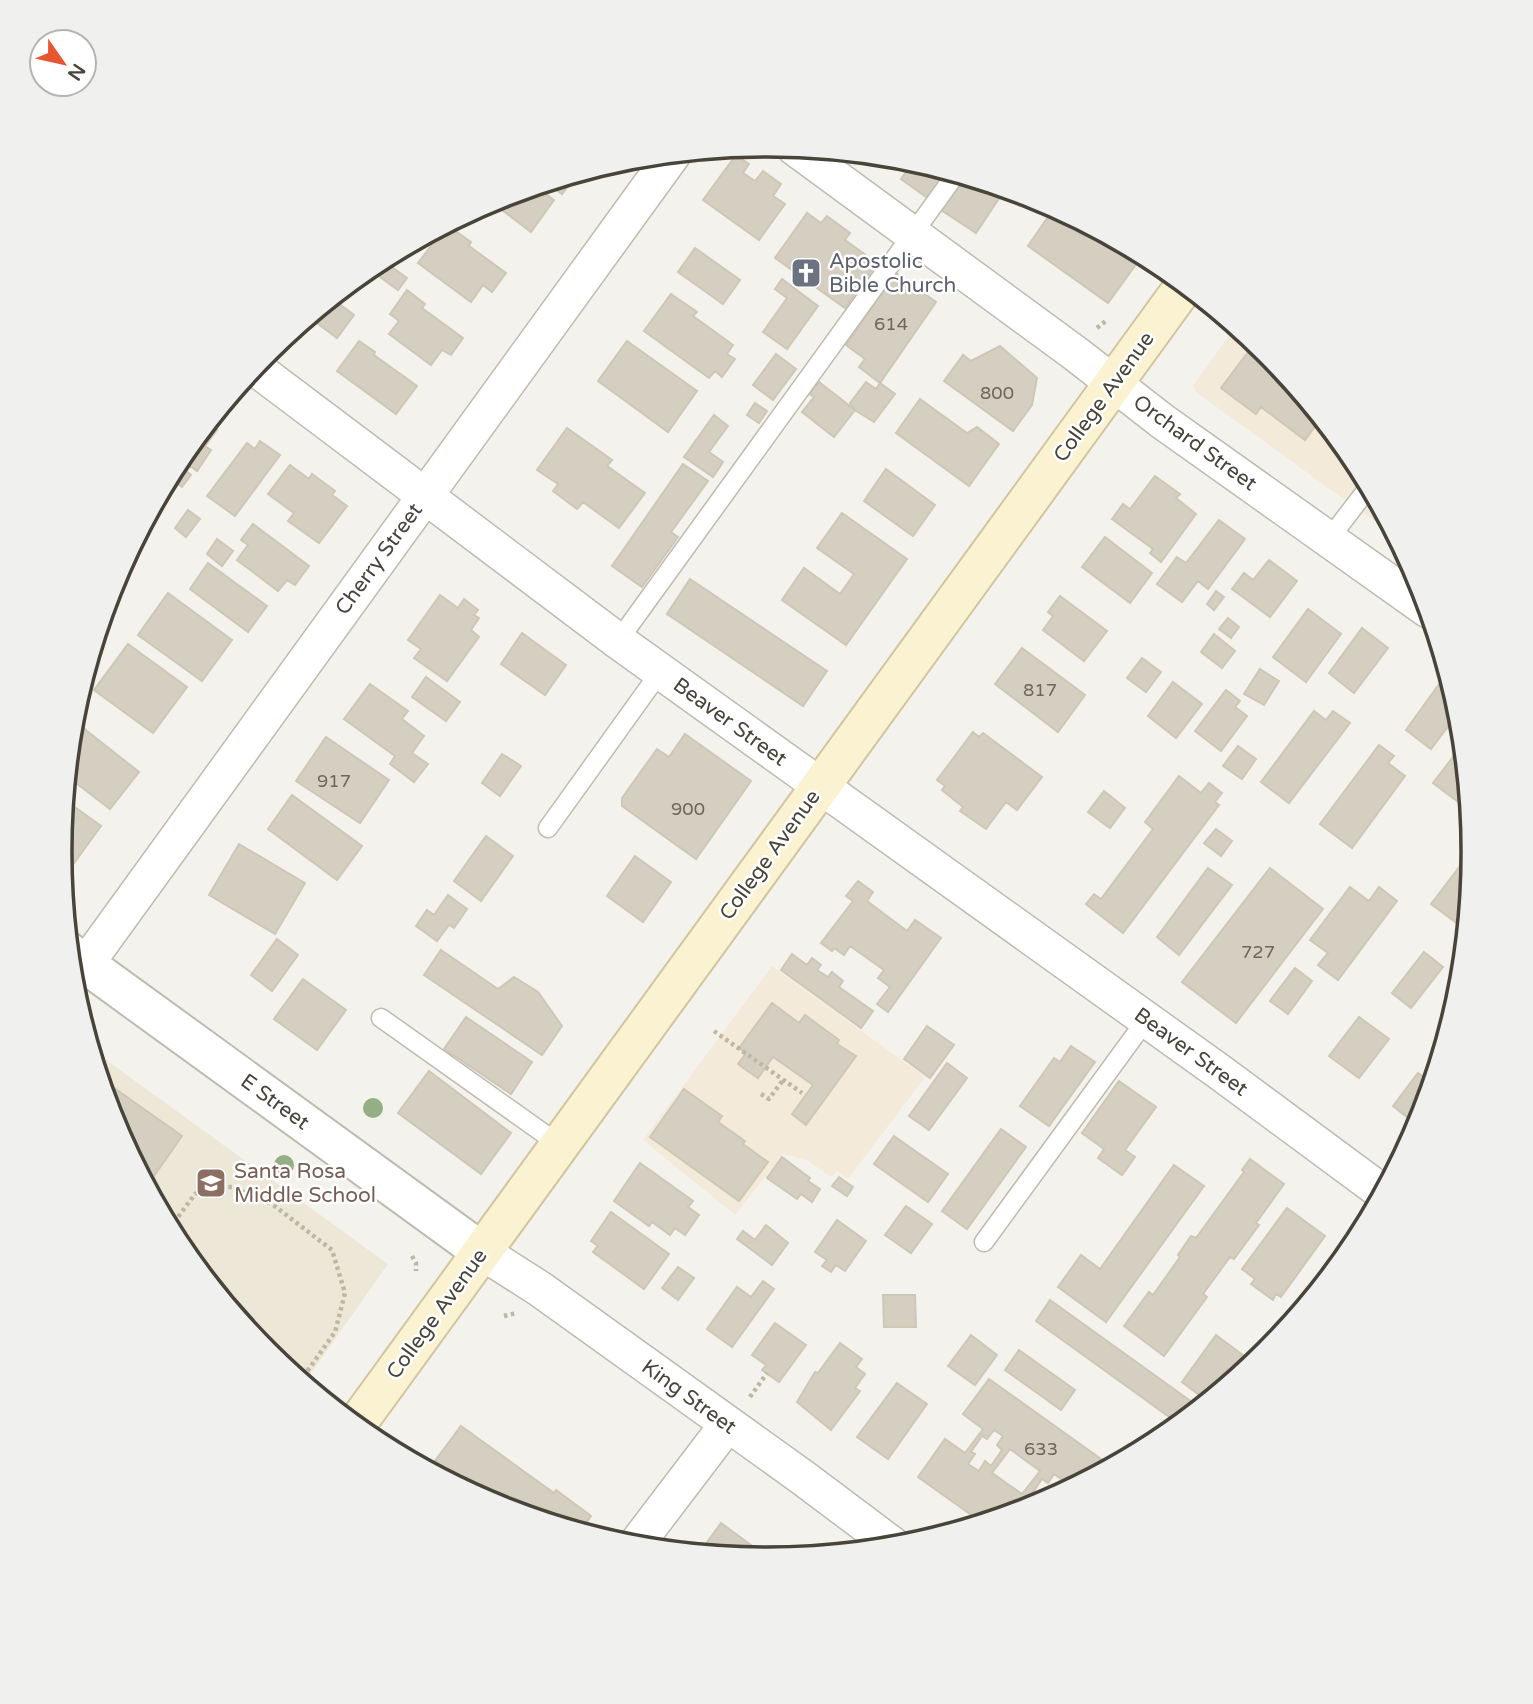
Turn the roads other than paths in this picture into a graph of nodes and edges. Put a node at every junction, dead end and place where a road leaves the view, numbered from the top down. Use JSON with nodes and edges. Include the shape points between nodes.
{"nodes":[{"id":1,"x":810,"y":159,"type":"edge"},
{"id":2,"x":665,"y":165,"type":"edge"},
{"id":3,"x":950,"y":182,"type":"edge"},
{"id":4,"x":912,"y":233,"type":"junction"},
{"id":5,"x":1179,"y":294,"type":"edge"},
{"id":6,"x":263,"y":374,"type":"edge"},
{"id":7,"x":1114,"y":384,"type":"junction"},
{"id":8,"x":425,"y":495,"type":"junction"},
{"id":9,"x":1362,"y":496,"type":"edge"},
{"id":10,"x":1329,"y":539,"type":"junction"},
{"id":11,"x":1413,"y":599,"type":"edge"},
{"id":12,"x":618,"y":641,"type":"junction"},
{"id":13,"x":660,"y":672,"type":"junction"},
{"id":14,"x":820,"y":787,"type":"junction"},
{"id":15,"x":548,"y":828,"type":"dead end"},
{"id":16,"x":80,"y":955,"type":"edge"},
{"id":17,"x":81,"y":960,"type":"edge"},
{"id":18,"x":381,"y":1018,"type":"dead end"},
{"id":19,"x":1146,"y":1020,"type":"junction"},
{"id":20,"x":560,"y":1145,"type":"junction"},
{"id":21,"x":1375,"y":1187,"type":"edge"},
{"id":22,"x":984,"y":1242,"type":"dead end"},
{"id":23,"x":482,"y":1252,"type":"junction"},
{"id":24,"x":362,"y":1416,"type":"edge"},
{"id":25,"x":727,"y":1425,"type":"junction"},
{"id":26,"x":643,"y":1535,"type":"edge"},
{"id":27,"x":882,"y":1537,"type":"edge"}],
"edges":[{"from":1,"to":4,"type":"street","name":"Orchard Street"},
{"from":2,"to":8,"type":"street","name":"Cherry Street"},
{"from":3,"to":4,"type":"lane"},
{"from":4,"to":7,"type":"street","name":"Orchard Street"},
{"from":4,"to":12,"type":"lane"},
{"from":5,"to":7,"type":"main road","name":"College Avenue"},
{"from":6,"to":8,"type":"street","name":"Beaver Street"},
{"from":7,"to":10,"type":"street","name":"Orchard Street"},
{"from":7,"to":14,"type":"main road","name":"College Avenue"},
{"from":8,"to":12,"type":"street","name":"Beaver Street"},
{"from":8,"to":16,"type":"street","name":"Cherry Street"},
{"from":9,"to":10,"type":"lane"},
{"from":10,"to":11,"type":"street","name":"Orchard Street"},
{"from":12,"to":13,"type":"street","name":"Beaver Street"},
{"from":13,"to":14,"type":"street","name":"Beaver Street"},
{"from":13,"to":15,"type":"lane"},
{"from":14,"to":19,"type":"street","name":"Beaver Street"},
{"from":14,"to":20,"type":"main road","name":"College Avenue"},
{"from":17,"to":23,"type":"street","name":"E Street"},
{"from":18,"to":20,"type":"lane"},
{"from":19,"to":21,"type":"street","name":"Beaver Street"},
{"from":19,"to":22,"type":"lane"},
{"from":20,"to":23,"type":"main road","name":"College Avenue"},
{"from":23,"to":24,"type":"main road","name":"College Avenue"},
{"from":23,"to":25,"type":"street","name":"King Street"},
{"from":25,"to":26,"type":"street"},
{"from":25,"to":27,"type":"street","name":"King Street"}]}
